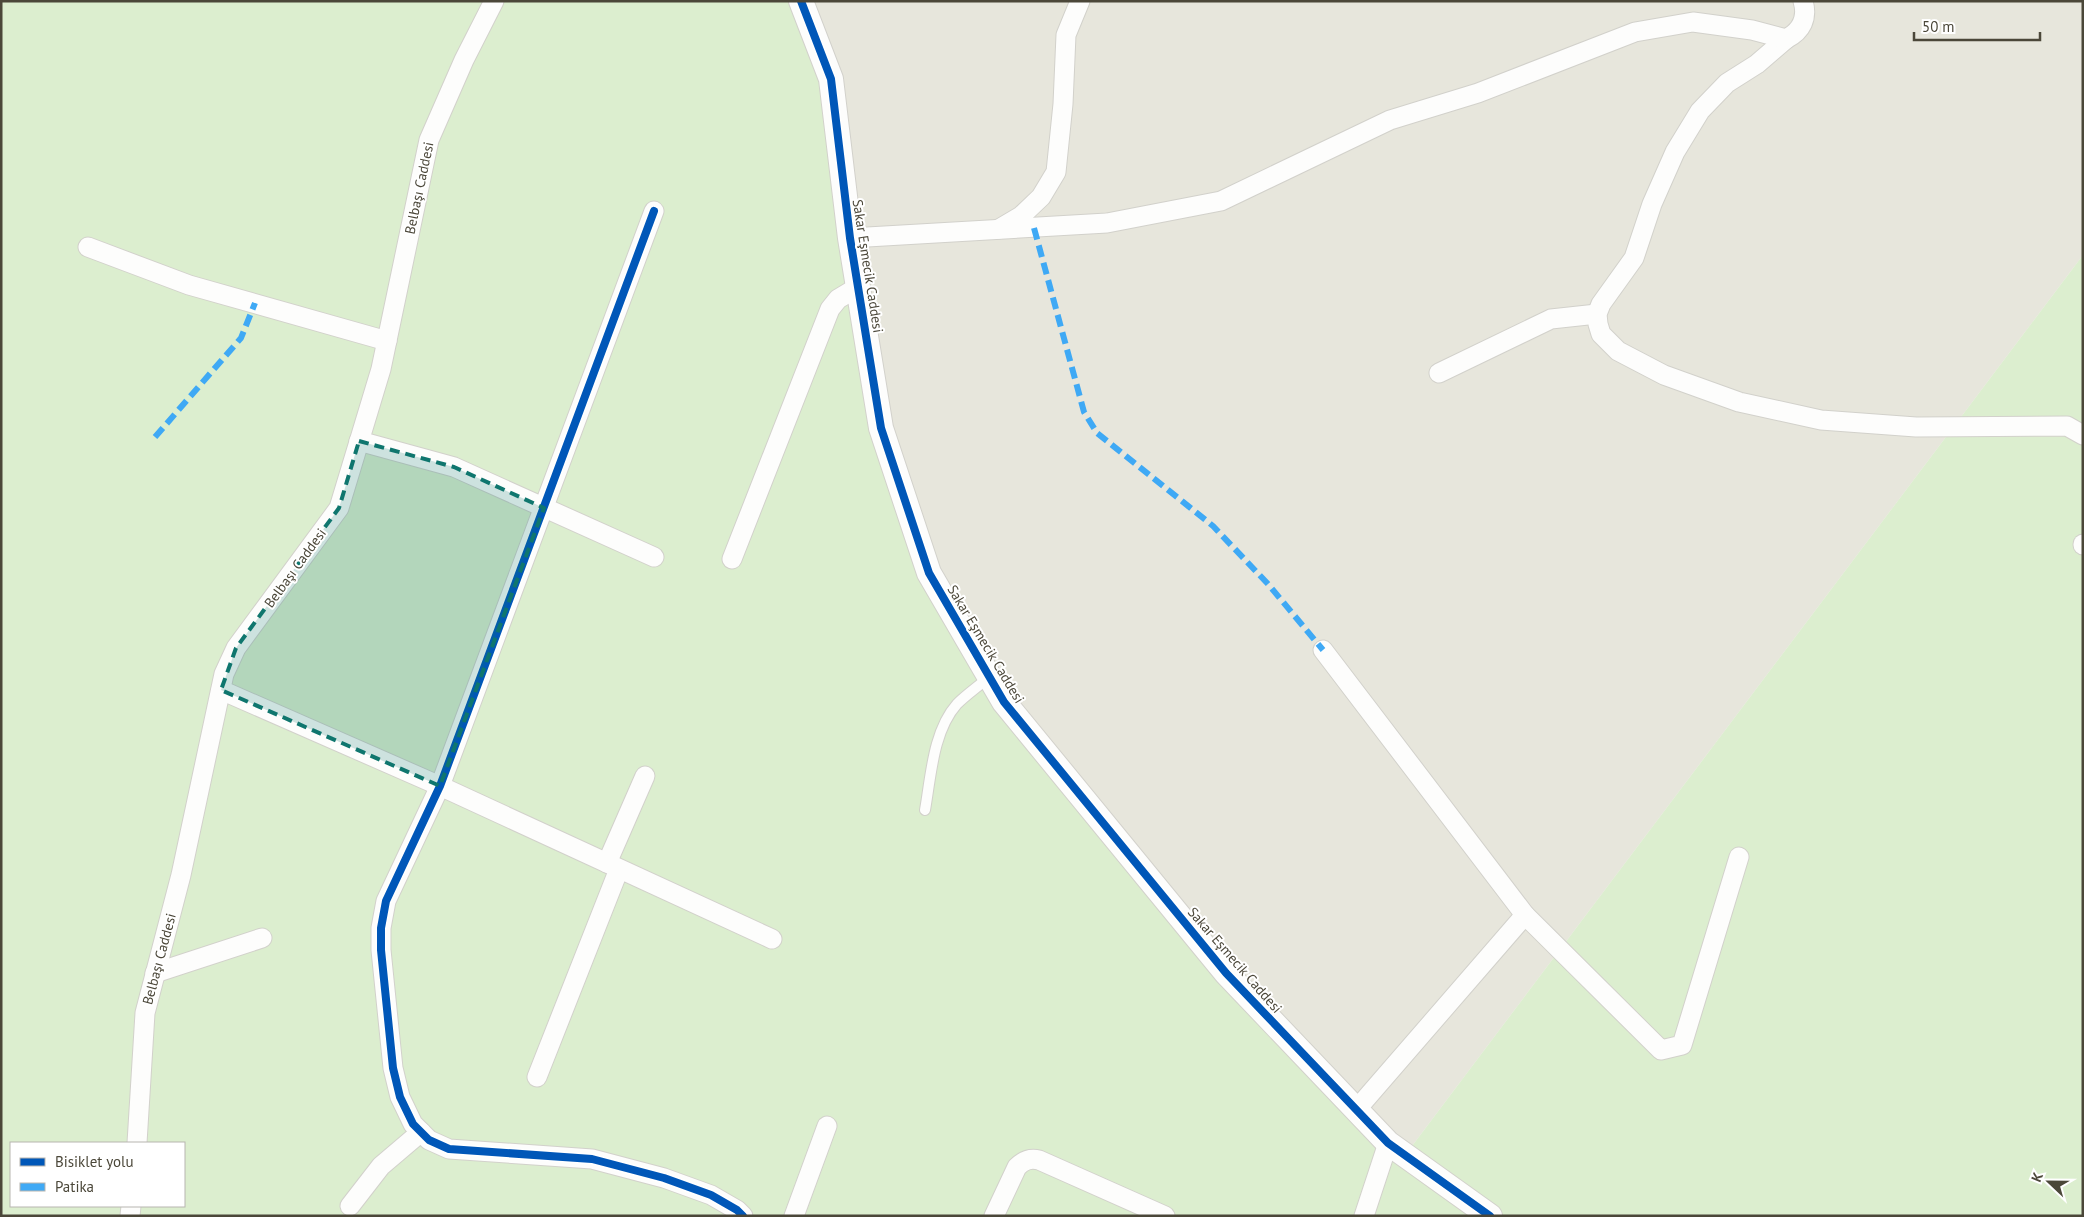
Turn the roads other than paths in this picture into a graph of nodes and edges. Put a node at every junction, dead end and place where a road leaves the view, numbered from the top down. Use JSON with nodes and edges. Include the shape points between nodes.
{"nodes":[{"id":1,"x":494,"y":1,"type":"edge"},
{"id":2,"x":801,"y":1,"type":"edge"},
{"id":3,"x":1080,"y":1,"type":"edge"},
{"id":4,"x":1803,"y":1,"type":"edge"},
{"id":5,"x":1786,"y":39,"type":"junction"},
{"id":6,"x":654,"y":211,"type":"dead end"},
{"id":7,"x":996,"y":231,"type":"junction"},
{"id":8,"x":850,"y":238,"type":"junction"},
{"id":9,"x":88,"y":247,"type":"dead end"},
{"id":10,"x":858,"y":287,"type":"junction"},
{"id":11,"x":1597,"y":314,"type":"junction"},
{"id":12,"x":387,"y":341,"type":"junction"},
{"id":13,"x":1439,"y":374,"type":"dead end"},
{"id":14,"x":2083,"y":435,"type":"edge"},
{"id":15,"x":359,"y":441,"type":"junction"},
{"id":16,"x":544,"y":508,"type":"junction"},
{"id":17,"x":654,"y":557,"type":"dead end"},
{"id":18,"x":732,"y":559,"type":"dead end"},
{"id":19,"x":1323,"y":650,"type":"dead end"},
{"id":20,"x":989,"y":677,"type":"junction"},
{"id":21,"x":221,"y":690,"type":"junction"},
{"id":22,"x":645,"y":776,"type":"dead end"},
{"id":23,"x":440,"y":786,"type":"junction"},
{"id":24,"x":925,"y":810,"type":"dead end"},
{"id":25,"x":1739,"y":857,"type":"dead end"},
{"id":26,"x":613,"y":866,"type":"junction"},
{"id":27,"x":1525,"y":915,"type":"junction"},
{"id":28,"x":262,"y":938,"type":"dead end"},
{"id":29,"x":772,"y":939,"type":"dead end"},
{"id":30,"x":155,"y":973,"type":"junction"},
{"id":31,"x":537,"y":1077,"type":"dead end"},
{"id":32,"x":1356,"y":1110,"type":"junction"},
{"id":33,"x":827,"y":1126,"type":"dead end"},
{"id":34,"x":420,"y":1132,"type":"junction"},
{"id":35,"x":137,"y":1142,"type":"edge"},
{"id":36,"x":1388,"y":1143,"type":"junction"},
{"id":37,"x":350,"y":1206,"type":"dead end"},
{"id":38,"x":743,"y":1216,"type":"edge"},
{"id":39,"x":794,"y":1216,"type":"edge"},
{"id":40,"x":994,"y":1216,"type":"edge"},
{"id":41,"x":1165,"y":1216,"type":"edge"},
{"id":42,"x":1364,"y":1216,"type":"edge"},
{"id":43,"x":1490,"y":1216,"type":"edge"}],
"edges":[{"from":1,"to":12,"type":"street","name":"Belbaşı Caddesi","via":[[429,140]]},
{"from":2,"to":8,"type":"street","name":"Sakar Eşmecik Caddesi","via":[[831,79]]},
{"from":3,"to":7,"type":"street","via":[[1066,35],[1056,172],[1041,197],[1021,216]]},
{"from":4,"to":5,"type":"street","via":[[1804,22]]},
{"from":5,"to":7,"type":"street","via":[[1752,30],[1693,22],[1635,32],[1478,93],[1390,120],[1221,202],[1107,223]]},
{"from":5,"to":11,"type":"street","via":[[1757,64],[1727,83],[1700,111],[1652,204],[1634,258]]},
{"from":6,"to":16,"type":"street"},
{"from":7,"to":8,"type":"street"},
{"from":8,"to":10,"type":"street","name":"Sakar Eşmecik Caddesi"},
{"from":9,"to":12,"type":"street","via":[[189,285]]},
{"from":10,"to":18,"type":"street","via":[[838,299],[830,309]]},
{"from":10,"to":20,"type":"street","name":"Sakar Eşmecik Caddesi","via":[[881,428],[929,573]]},
{"from":11,"to":13,"type":"street","via":[[1551,319]]},
{"from":11,"to":14,"type":"street","via":[[1601,334],[1618,351],[1664,375],[1739,402],[1821,420],[1916,427],[2067,426]]},
{"from":12,"to":15,"type":"street","name":"Belbaşı Caddesi"},
{"from":15,"to":16,"type":"street","via":[[454,467]]},
{"from":15,"to":21,"type":"street","name":"Belbaşı Caddesi","via":[[339,508],[236,648],[224,674]]},
{"from":16,"to":17,"type":"street"},
{"from":16,"to":23,"type":"street"},
{"from":19,"to":27,"type":"street"},
{"from":20,"to":24,"type":"lane","via":[[957,705],[946,724],[938,742]]},
{"from":20,"to":32,"type":"street","name":"Sakar Eşmecik Caddesi","via":[[1004,702],[1226,974]]},
{"from":21,"to":23,"type":"street"},
{"from":21,"to":30,"type":"street","name":"Belbaşı Caddesi","via":[[181,874]]},
{"from":22,"to":26,"type":"street"},
{"from":23,"to":26,"type":"street"},
{"from":23,"to":34,"type":"street","via":[[386,901],[381,928],[393,1068],[400,1097],[412,1124]]},
{"from":25,"to":27,"type":"street","via":[[1682,1045],[1661,1050]]},
{"from":26,"to":29,"type":"street"},
{"from":26,"to":31,"type":"street"},
{"from":27,"to":32,"type":"street"},
{"from":28,"to":30,"type":"street"},
{"from":30,"to":35,"type":"street","name":"Belbaşı Caddesi","via":[[145,1013]]},
{"from":32,"to":36,"type":"street","name":"Sakar Eşmecik Caddesi"},
{"from":33,"to":39,"type":"street"},
{"from":34,"to":37,"type":"street","via":[[382,1166]]},
{"from":34,"to":38,"type":"street","via":[[449,1149],[592,1159],[664,1178],[711,1195]]},
{"from":36,"to":42,"type":"street"},
{"from":36,"to":43,"type":"street","name":"Sakar Eşmecik Caddesi"},
{"from":40,"to":41,"type":"street","via":[[1017,1167],[1033,1159]]}]}
